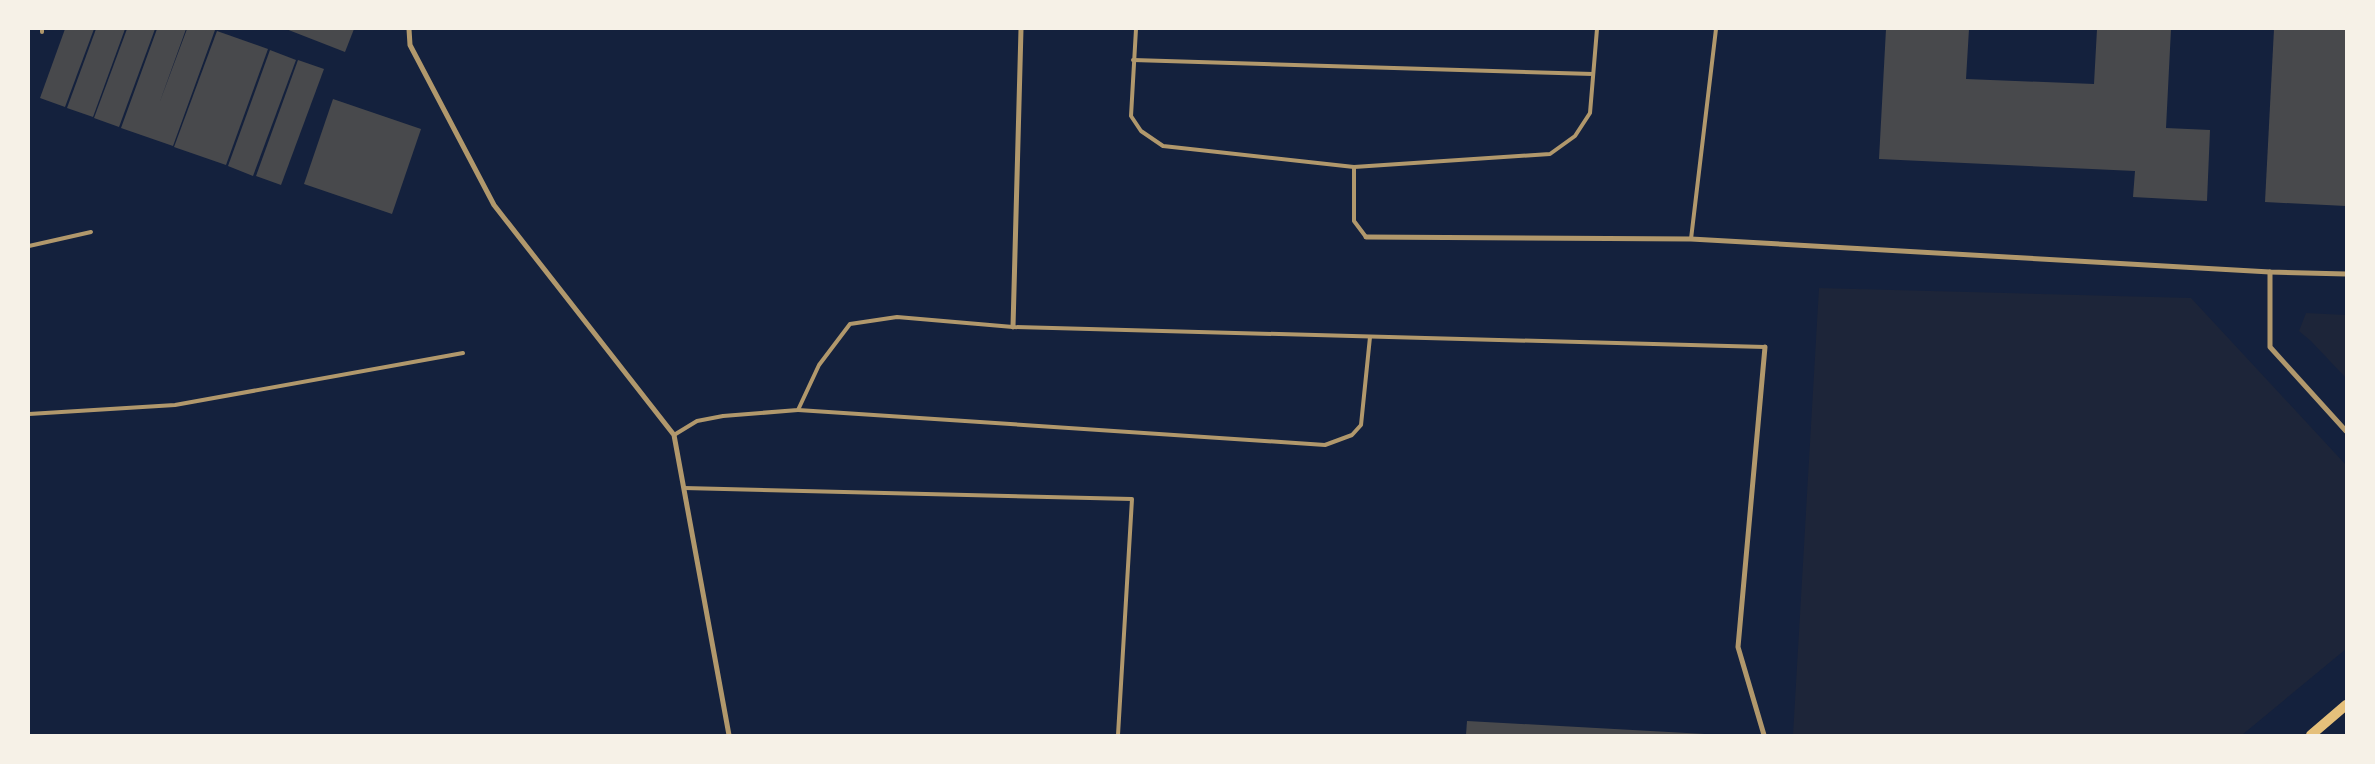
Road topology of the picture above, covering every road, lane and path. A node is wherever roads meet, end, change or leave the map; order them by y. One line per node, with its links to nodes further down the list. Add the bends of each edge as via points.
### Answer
1 (409, 29): 22 (street, via 410,45 494,205)
2 (1021, 29): 15 (street)
3 (1136, 29): 6 (lane)
4 (1597, 29): 7 (lane)
5 (1716, 29): 11 (lane)
6 (1133, 60): 7 (lane); 8 (lane, via 1131,116 1141,131 1163,146)
7 (1593, 74): 8 (lane, via 1590,113 1575,136 1550,154)
8 (1354, 167): 10 (lane, via 1354,221)
9 (91, 232): 12 (lane)
10 (1366, 237): 11 (street)
11 (1691, 239): 13 (street)
12 (29, 246)
13 (2270, 272): 14 (street); 21 (street, via 2270,348)
14 (2346, 274)
15 (1013, 328): 16 (lane); 19 (lane, via 897,317 850,324 819,365)
16 (1370, 337): 17 (lane); 19 (lane, via 1361,425 1352,435 1325,445)
17 (1765, 347): 27 (street, via 1738,647)
18 (463, 354): 20 (lane, via 176,405)
19 (798, 410): 22 (lane, via 697,421)
20 (29, 414)
21 (2346, 431)
22 (674, 435): 23 (street)
23 (684, 488): 25 (street); 26 (lane, via 1132,500)
24 (2346, 706): 28 (main road)
25 (729, 735)
26 (1118, 735)
27 (1764, 735)
28 (2311, 735)

